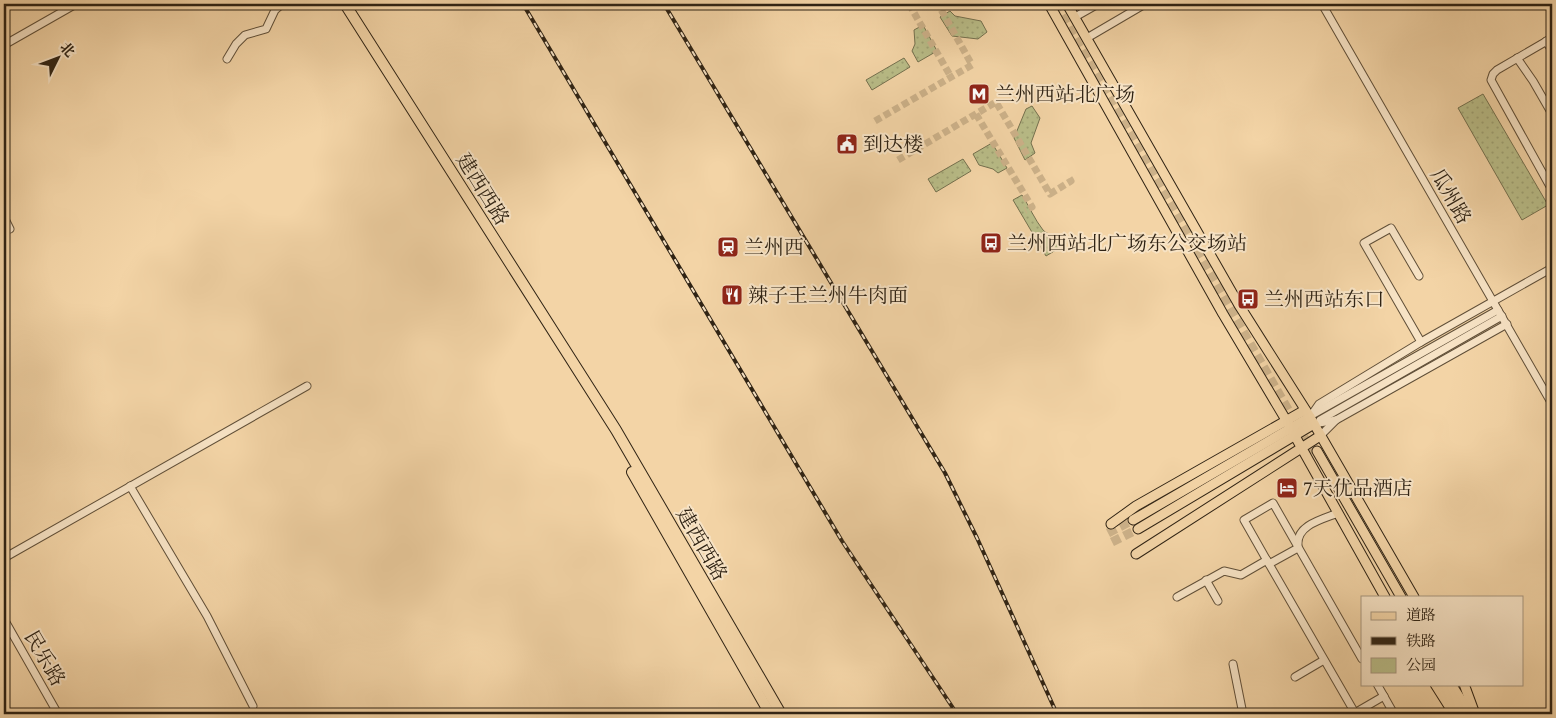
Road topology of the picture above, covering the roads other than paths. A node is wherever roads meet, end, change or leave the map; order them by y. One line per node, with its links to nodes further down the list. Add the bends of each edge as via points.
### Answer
1 (76, 4): 12 (street)
2 (282, 4): 15 (street, via 275,10 266,29 245,35)
3 (345, 4): 27 (highway, 建西西路)
4 (1049, 4): 31 (main road)
5 (1067, 4): 9 (main road)
6 (1098, 4): 9 (street)
7 (1144, 4): 10 (street)
8 (1322, 4): 22 (street, 瓜州路)
9 (1075, 17): 10 (main road)
10 (1087, 38): 29 (main road, via 1239,305)
11 (1549, 40): 13 (street); 14 (street)
12 (4, 45)
13 (1552, 51)
14 (1517, 58): 16 (street); 17 (street, via 1497,70 1491,80)
15 (227, 59)
16 (1552, 112)
17 (1552, 190)
18 (4, 218): 19 (street)
19 (10, 229)
20 (1552, 268): 22 (street)
21 (1419, 276): 25 (street, via 1391,228 1364,243)
22 (1493, 300): 23 (street, 瓜州路); 25 (street)
23 (1500, 313): 24 (street, 瓜州路); 29 (street)
24 (1506, 324): 28 (street, 瓜州路); 30 (street)
25 (1421, 342): 29 (street, via 1319,404)
26 (307, 386): 34 (street)
27 (592, 393): 63 (highway, 建西西路, via 611,434); 64 (highway, 建西西路)
28 (1552, 404)
29 (1309, 417): 30 (street); 31 (main road); 32 (main road)
30 (1336, 420): 32 (street)
31 (1290, 428): 33 (main road); 36 (main road); 37 (main road, via 1136,506); 38 (main road)
32 (1320, 436): 33 (main road); 47 (main road)
33 (1301, 447): 35 (main road); 40 (main road)
34 (130, 486): 41 (street); 61 (street, via 207,616)
35 (1338, 513): 39 (street, via 1303,529 1298,538); 44 (main road)
36 (1133, 520)
37 (1111, 524)
38 (1138, 529)
39 (1298, 548): 42 (street); 42 (street, via 1273,503 1244,520); 51 (street)
40 (1136, 554)
41 (4, 558)
42 (1268, 562): 43 (street, via 1241,575 1224,571); 52 (street)
43 (1206, 580): 48 (street); 49 (street)
44 (1385, 596)
45 (1394, 596): 46 (main road, via 1315,452)
46 (1400, 596)
47 (1413, 596)
48 (1177, 597)
49 (1218, 601)
50 (4, 619): 62 (street, 民乐路)
51 (1361, 657)
52 (1324, 660): 54 (street); 66 (street)
53 (1233, 664): 65 (street)
54 (1295, 677)
55 (1378, 686): 60 (street)
56 (1436, 686): 68 (main road)
57 (1445, 686): 69 (main road)
58 (1452, 686): 70 (main road)
59 (1465, 686): 71 (main road)
60 (1384, 696): 66 (street); 67 (street)
61 (253, 706)
62 (58, 714)
63 (770, 714)
64 (781, 714)
65 (1243, 714)
66 (1354, 714)
67 (1394, 714)
68 (1454, 714)
69 (1461, 714)
70 (1470, 714)
71 (1475, 714)

